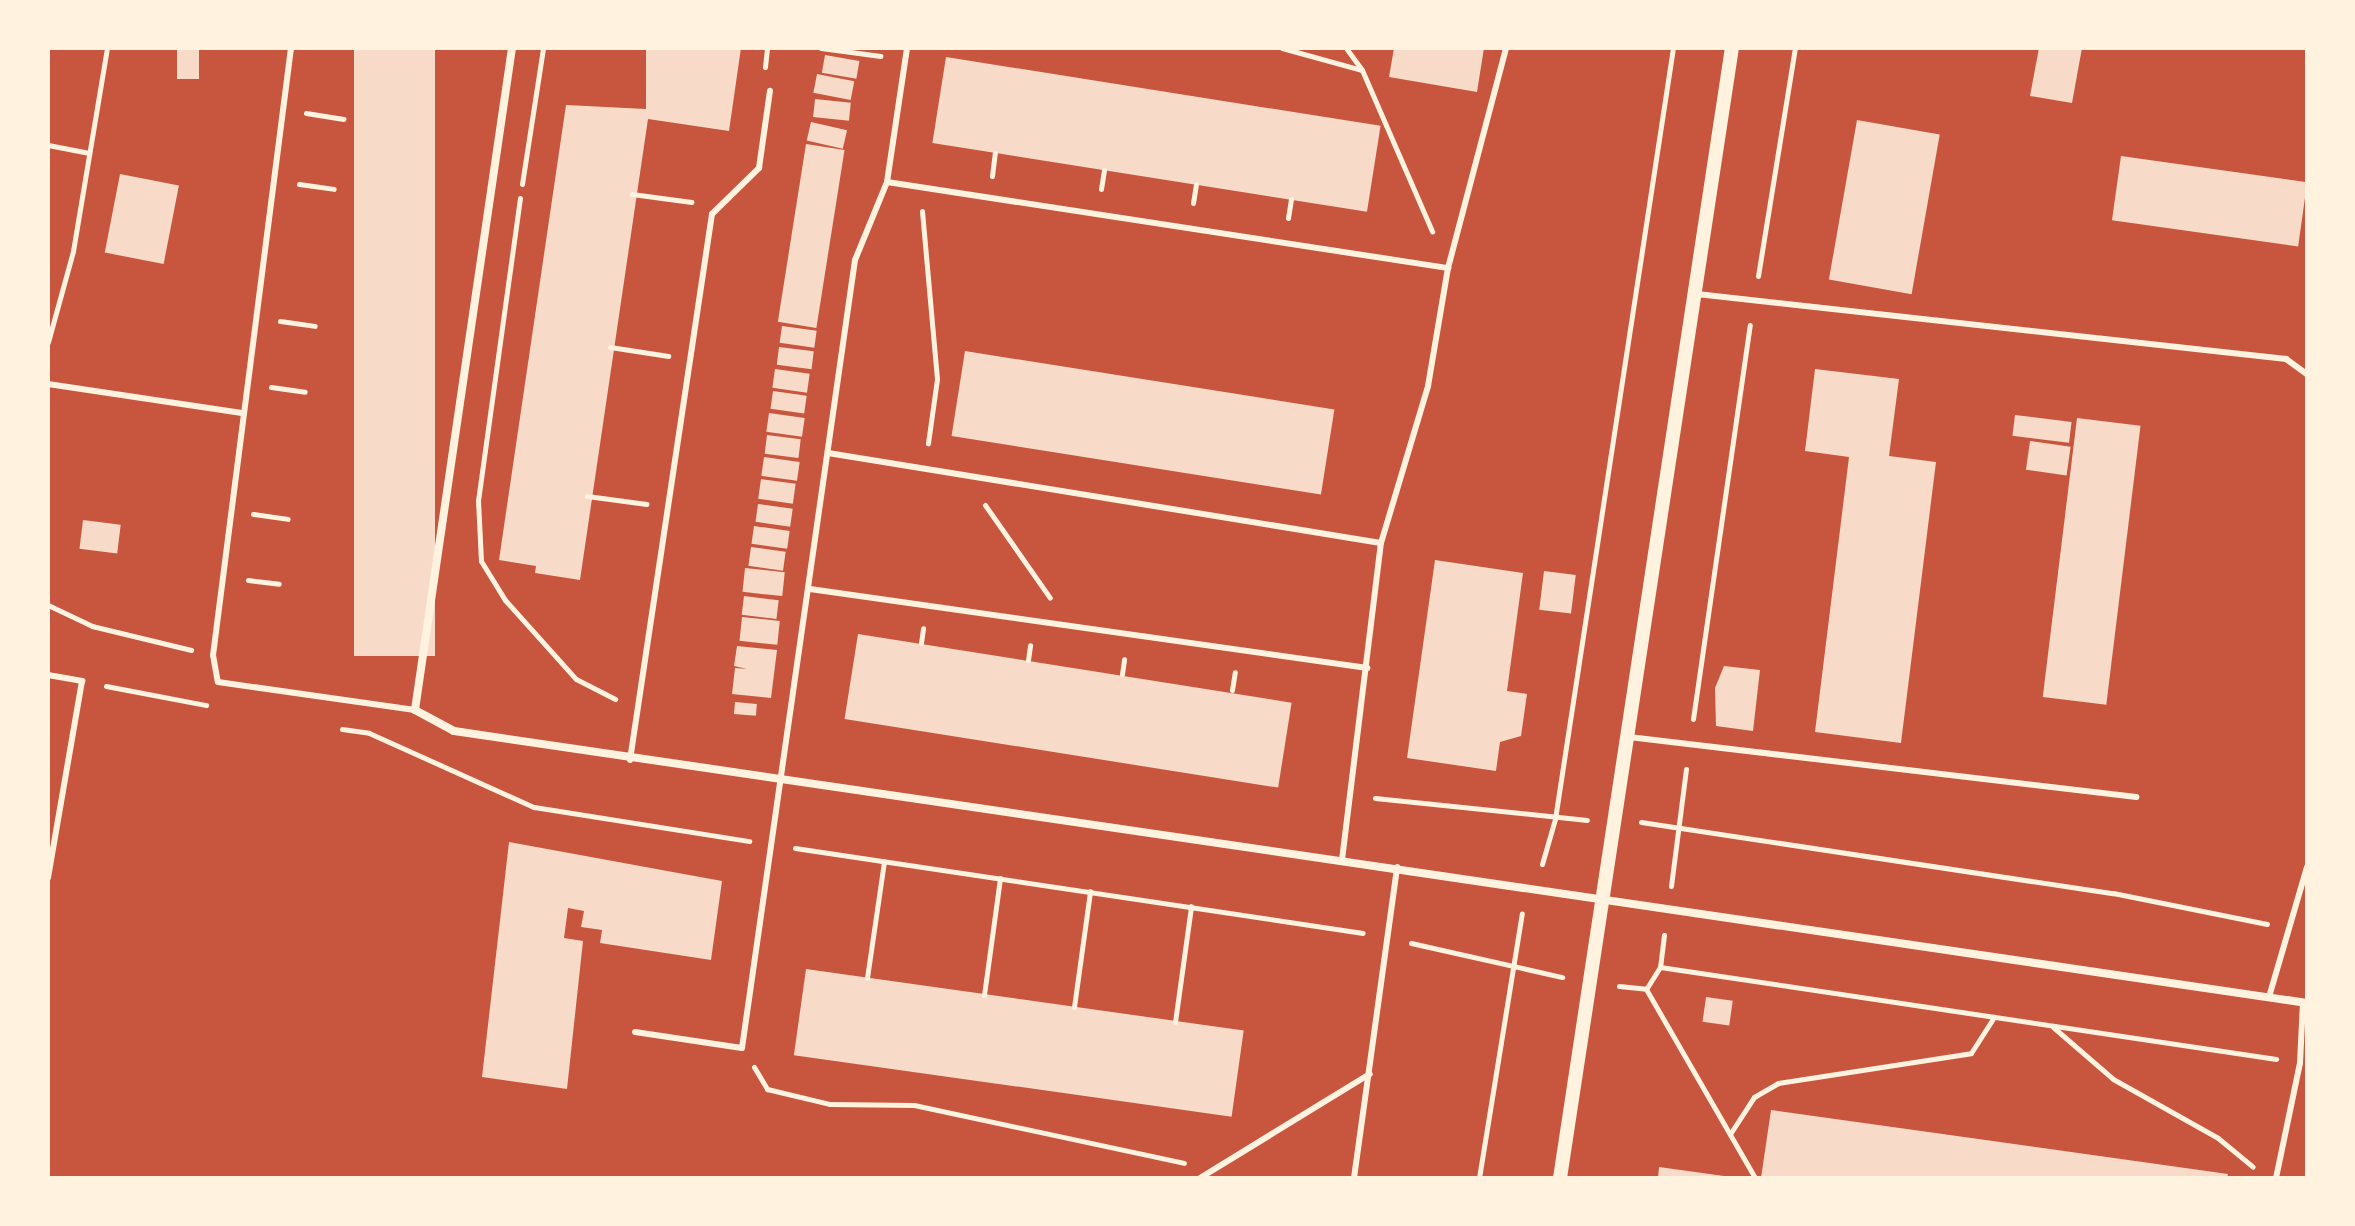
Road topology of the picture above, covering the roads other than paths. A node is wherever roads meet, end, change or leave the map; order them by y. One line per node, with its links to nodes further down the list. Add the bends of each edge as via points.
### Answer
1 (291, 48): 12 (lane)
2 (512, 48): 18 (street)
3 (907, 48): 7 (lane)
4 (1506, 48): 8 (lane)
5 (1732, 48): 9 (street)
6 (770, 91): 20 (lane, via 759,168 712,214)
7 (887, 182): 8 (lane); 13 (lane, via 855,260)
8 (1448, 268): 14 (lane, via 1428,386)
9 (1693, 293): 10 (lane, via 2286,359); 19 (street)
10 (2307, 374)
11 (48, 384): 12 (lane)
12 (242, 413): 18 (lane, via 213,655 218,682)
13 (828, 453): 14 (lane); 15 (lane)
14 (1381, 543): 16 (lane)
15 (810, 589): 16 (lane); 21 (lane)
16 (1367, 668): 23 (lane)
17 (48, 675): 26 (lane, via 82,681)
18 (415, 710): 20 (street, via 454,731)
19 (1629, 737): 22 (lane); 27 (street)
20 (630, 760): 21 (street)
21 (784, 780): 23 (street); 30 (lane, via 742,1048)
22 (2136, 797)
23 (1342, 860): 24 (street)
24 (1397, 867): 27 (street); 31 (lane)
25 (2307, 867): 28 (lane, via 2284,927)
26 (48, 878)
27 (1606, 899): 28 (street); 34 (street)
28 (2269, 997): 29 (street)
29 (2305, 1003): 35 (lane, via 2300,1063)
30 (635, 1032)
31 (1370, 1074): 32 (lane); 33 (lane)
32 (1200, 1178)
33 (1354, 1178)
34 (1560, 1178)
35 (2276, 1178)

